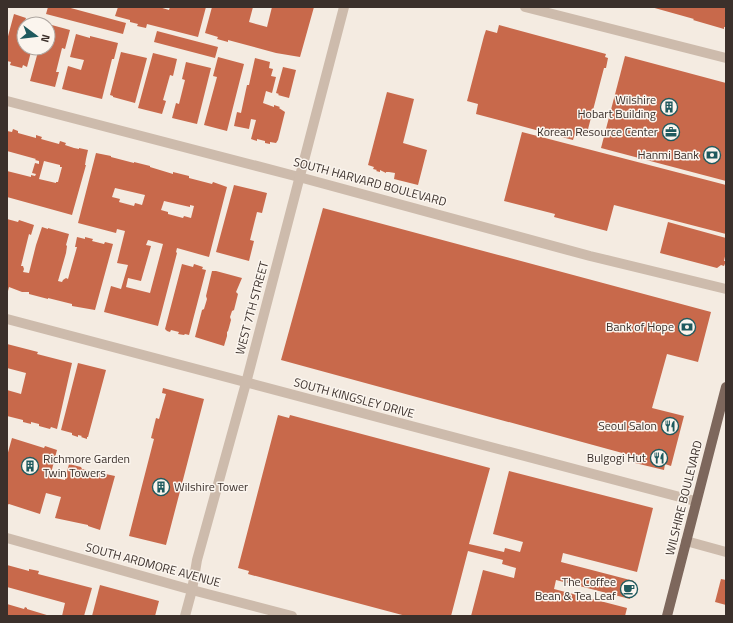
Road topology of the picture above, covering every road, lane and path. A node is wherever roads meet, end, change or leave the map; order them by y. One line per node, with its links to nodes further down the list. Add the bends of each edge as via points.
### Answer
1 (344, 7): 5 (street, WEST 7TH STREET)
2 (525, 7): 3 (street)
3 (726, 58)
4 (7, 101): 5 (street, SOUTH HARVARD BOULEVARD)
5 (299, 177): 6 (street, SOUTH HARVARD BOULEVARD, via 590,256); 8 (street, WEST 7TH STREET)
6 (726, 289)
7 (7, 319): 8 (street, SOUTH KINGSLEY DRIVE)
8 (246, 383): 10 (street, SOUTH KINGSLEY DRIVE); 14 (street, WEST 7TH STREET, via 197,560)
9 (726, 387): 10 (main road, WILSHIRE BOULEVARD)
10 (695, 501): 12 (main road, WILSHIRE BOULEVARD)
11 (7, 538): 14 (street, SOUTH ARDMORE AVENUE)
12 (686, 541): 13 (street); 17 (main road, WILSHIRE BOULEVARD)
13 (726, 552)
14 (192, 590): 15 (street, WEST 7TH STREET); 16 (street, SOUTH ARDMORE AVENUE)
15 (185, 616)
16 (292, 616)
17 (666, 616)

